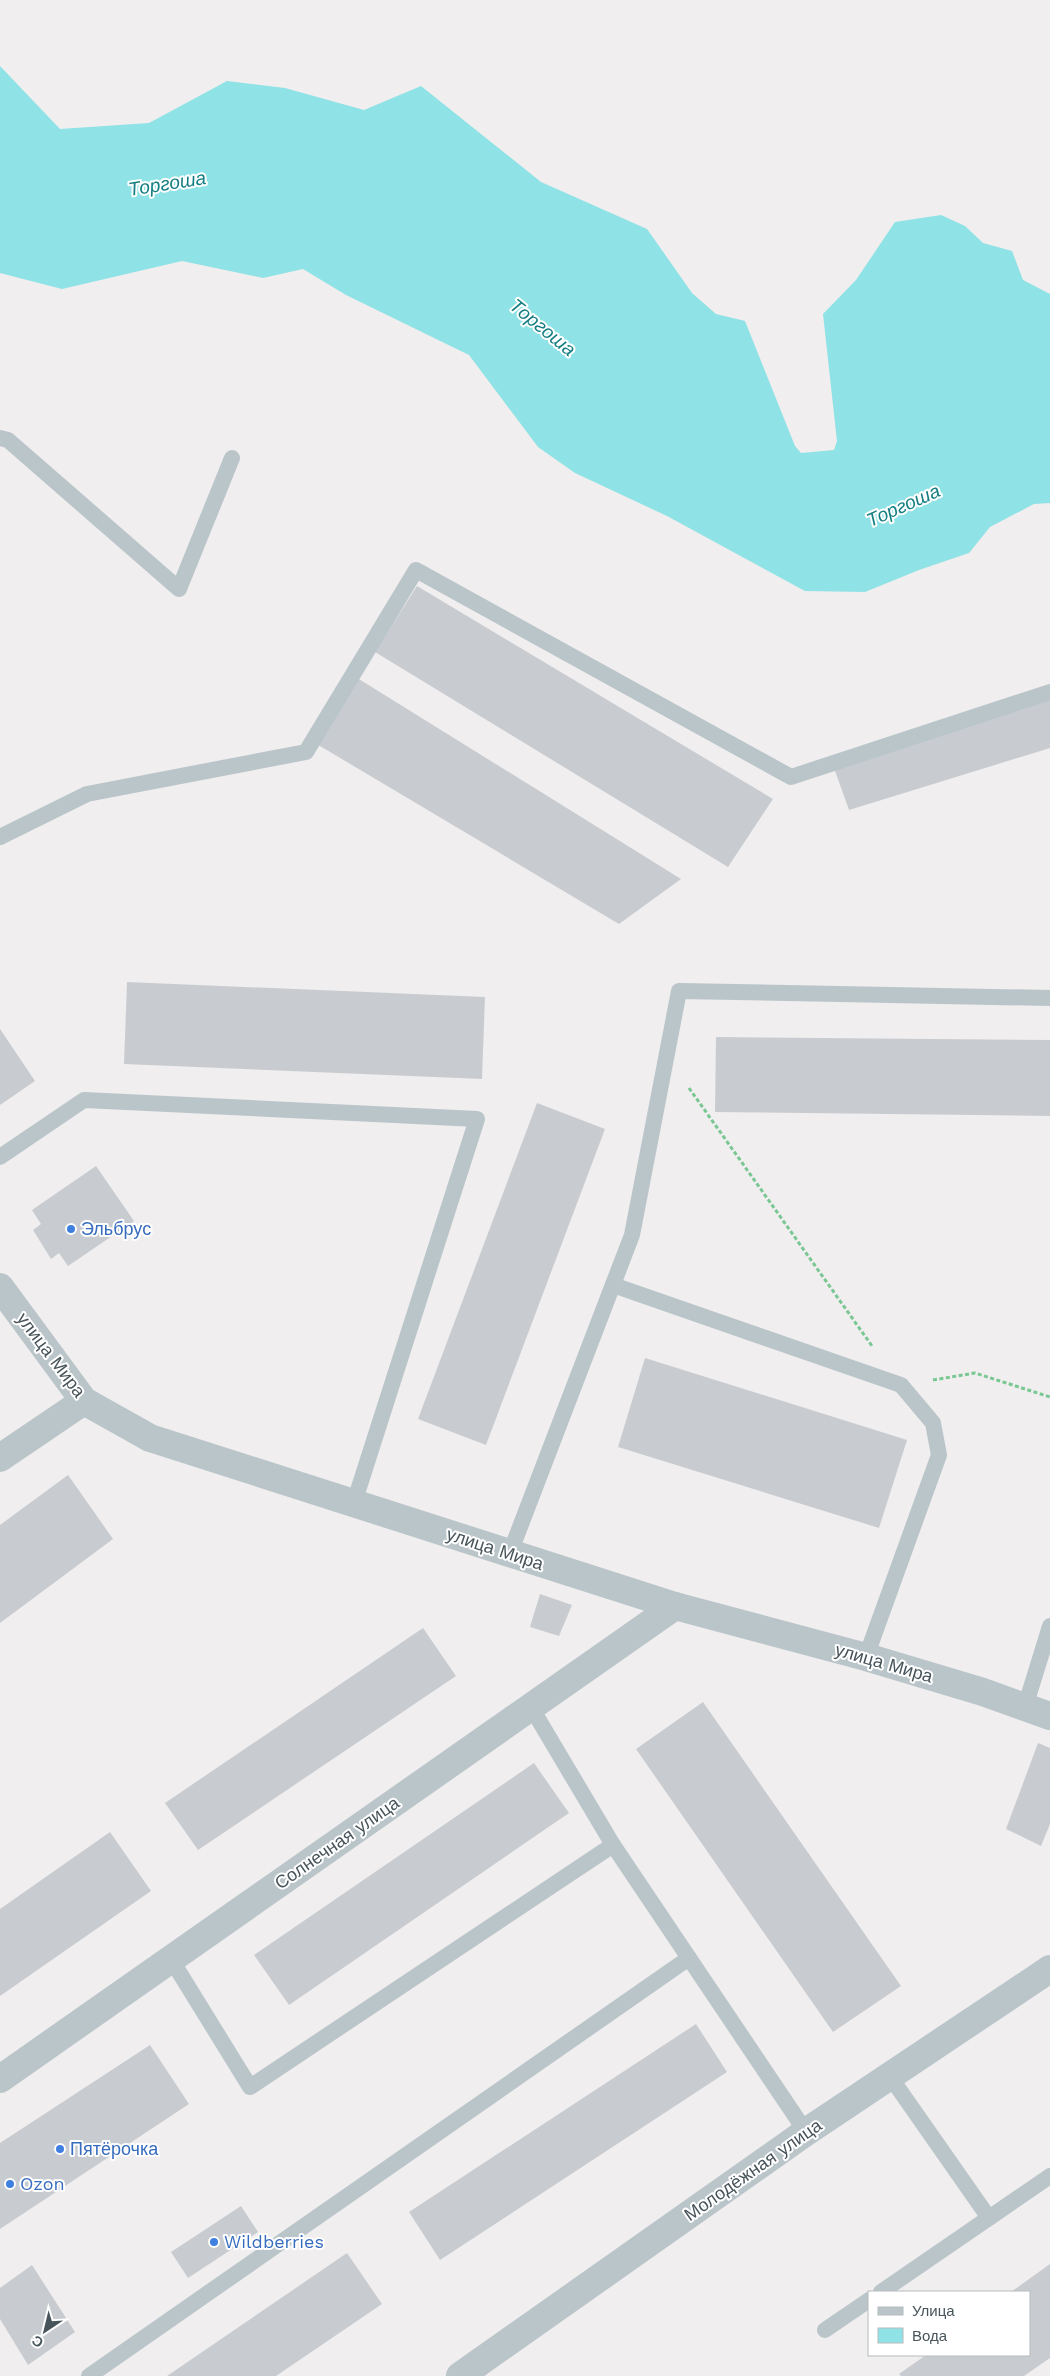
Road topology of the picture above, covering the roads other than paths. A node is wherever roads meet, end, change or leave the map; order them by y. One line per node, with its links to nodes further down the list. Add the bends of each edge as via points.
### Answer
1 (0, 438): 2 (lane, via 8,440 179,588)
2 (232, 458)
3 (1050, 692): 4 (lane, via 791,777 416,570 306,752 87,794)
4 (0, 838)
5 (1050, 998): 7 (lane, via 680,991 632,1235)
6 (0, 1157): 11 (lane, via 84,1100 477,1118)
7 (613, 1285): 12 (lane); 15 (lane, via 901,1385 933,1423 939,1455)
8 (0, 1287): 9 (street, улица Мира)
9 (84, 1401): 10 (street); 11 (street, улица Мира, via 150,1438)
10 (0, 1458)
11 (354, 1504): 12 (street, улица Мира)
12 (510, 1553): 13 (street, улица Мира)
13 (675, 1606): 15 (street, улица Мира); 16 (street, Солнечная улица)
14 (1050, 1626): 17 (lane)
15 (866, 1657): 17 (street, улица Мира)
16 (531, 1707): 19 (lane); 21 (street, Солнечная улица)
17 (1024, 1707): 18 (street, улица Мира)
18 (1050, 1716)
19 (613, 1845): 20 (lane); 21 (lane, via 250,2087)
20 (689, 1958): 25 (lane); 31 (lane)
21 (171, 1960): 24 (street, Солнечная улица)
22 (1050, 1968): 23 (street, Молодёжная улица)
23 (889, 2075): 25 (street, Молодёжная улица); 27 (lane)
24 (0, 2079)
25 (806, 2132): 32 (street, Молодёжная улица)
26 (1050, 2176): 27 (lane)
27 (989, 2218): 28 (lane)
28 (881, 2291)
29 (868, 2301): 30 (lane)
30 (826, 2330)
31 (89, 2376)
32 (460, 2376)

